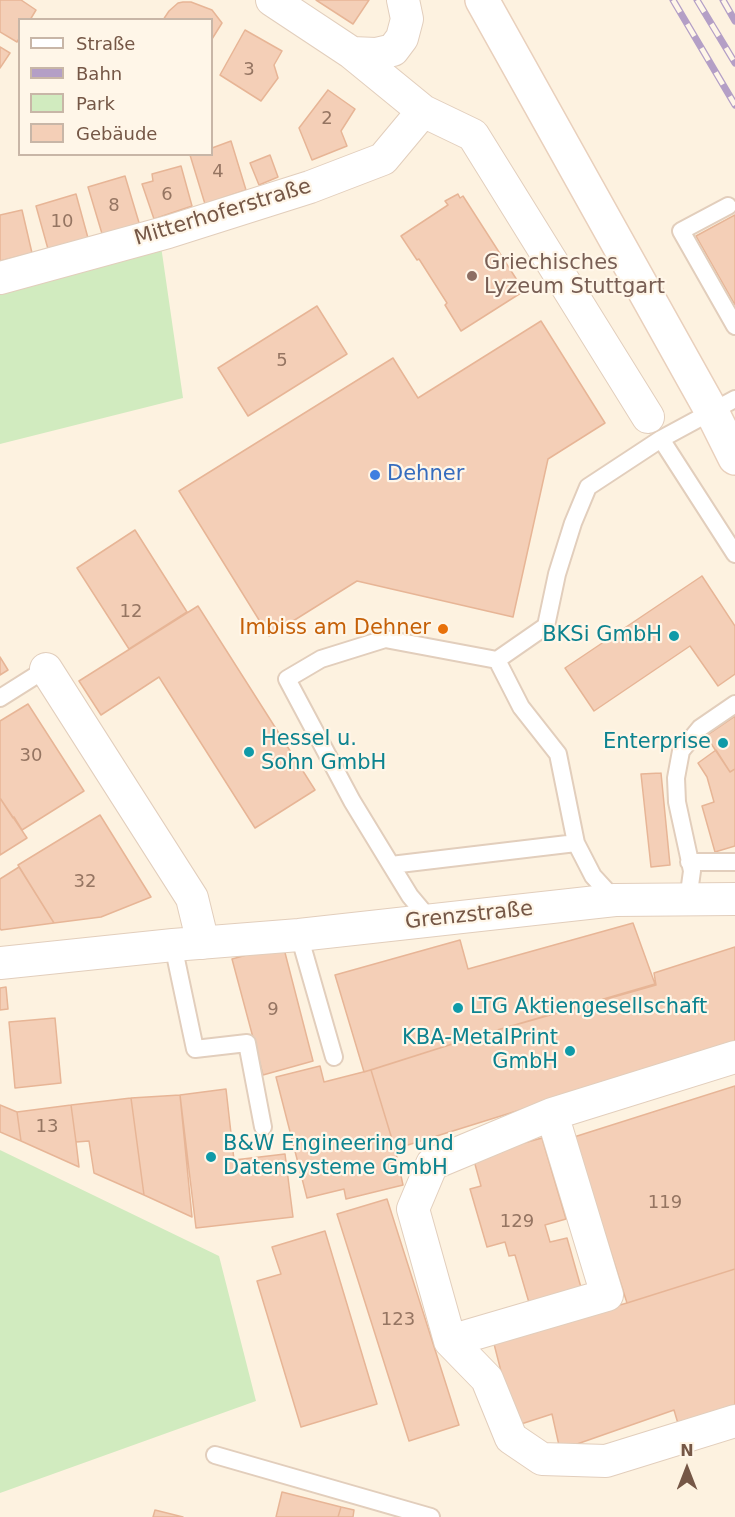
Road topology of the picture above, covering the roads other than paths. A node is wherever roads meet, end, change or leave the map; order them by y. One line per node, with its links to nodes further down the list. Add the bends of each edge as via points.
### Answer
1 (272, 0): 4 (street)
2 (403, 0): 4 (street, via 407,20 402,38 393,50)
3 (483, 0): 9 (main road)
4 (352, 53): 5 (street)
5 (423, 111): 7 (street, Mitterhoferstraße, via 383,159 310,187 168,232); 10 (street, via 473,135)
6 (729, 206): 8 (lane, via 681,231)
7 (0, 278)
8 (735, 326)
9 (723, 406): 10 (lane, via 691,422); 11 (main road)
10 (655, 428): 12 (lane); 13 (lane, via 588,487 557,574 546,626)
11 (735, 458)
12 (735, 554)
13 (497, 660): 17 (lane, via 520,707 558,754); 20 (lane, via 385,639 321,658 287,679)
14 (46, 669): 15 (lane); 26 (street, via 192,898)
15 (0, 698)
16 (735, 704): 18 (lane, via 700,728 681,751 677,802)
17 (576, 843): 20 (lane); 22 (lane, via 593,876)
18 (690, 862): 19 (lane); 23 (lane)
19 (735, 862)
20 (391, 866): 24 (lane)
21 (735, 899): 23 (street, Grenzstraße)
22 (615, 900): 23 (street, Grenzstraße); 24 (street, Grenzstraße)
23 (688, 900)
24 (431, 921): 25 (street, Grenzstraße)
25 (299, 935): 26 (street, Grenzstraße); 28 (lane)
26 (188, 944): 27 (street, Grenzstraße); 31 (lane, via 195,1049 247,1043)
27 (0, 963)
28 (334, 1057)
29 (735, 1057): 30 (street)
30 (552, 1114): 32 (street, via 432,1164 413,1209); 32 (street, via 607,1295)
31 (263, 1127)
32 (450, 1341): 33 (street, via 487,1379 511,1438 543,1459 606,1461)
33 (735, 1421)
34 (215, 1455): 35 (lane)
35 (431, 1517)

